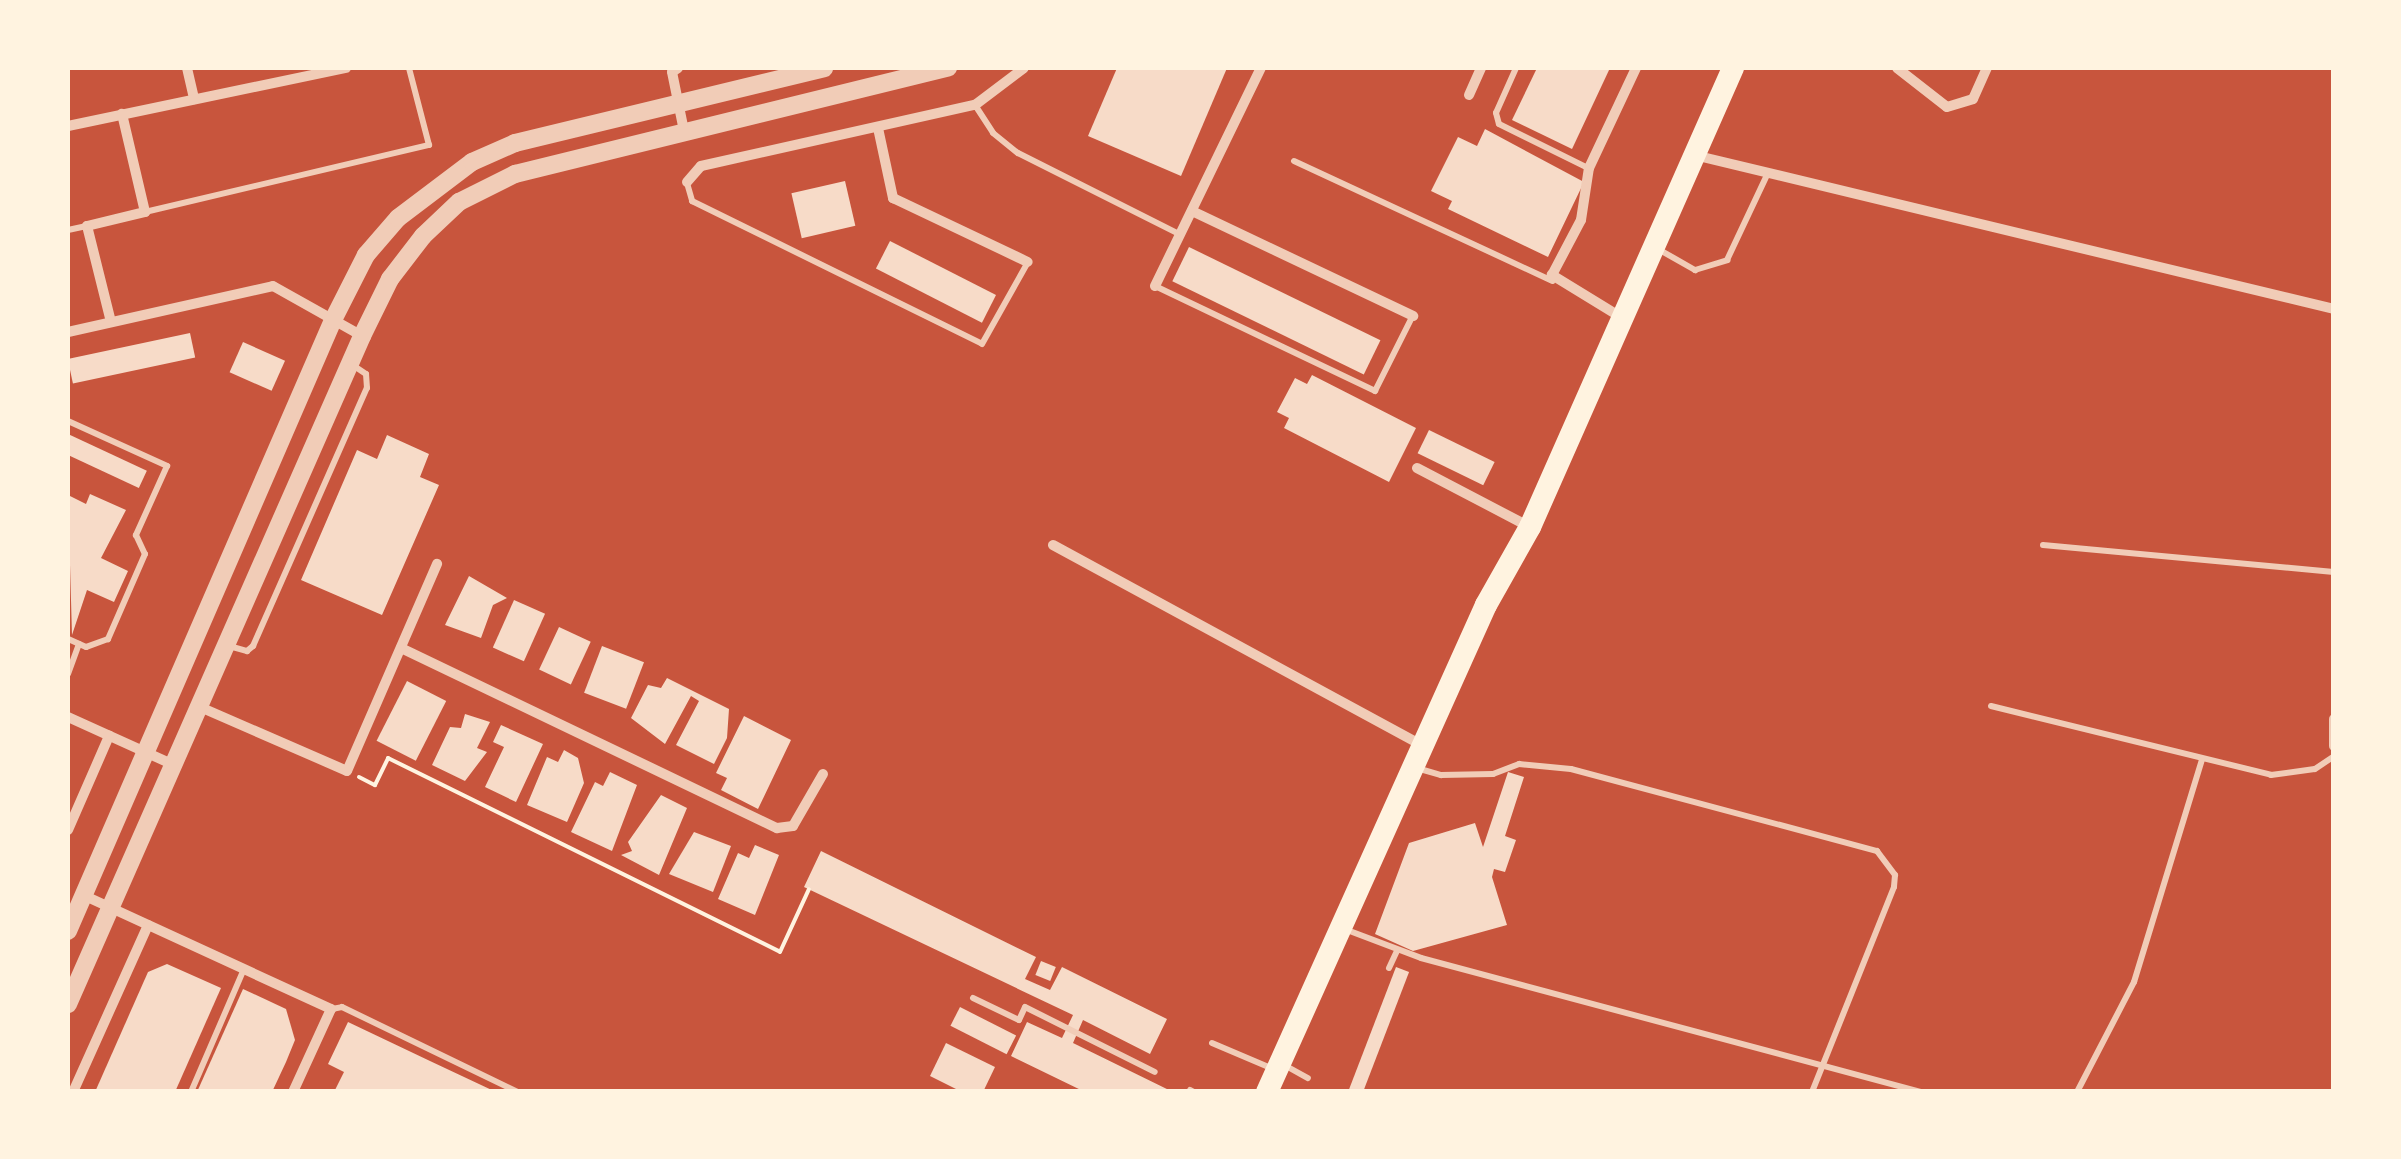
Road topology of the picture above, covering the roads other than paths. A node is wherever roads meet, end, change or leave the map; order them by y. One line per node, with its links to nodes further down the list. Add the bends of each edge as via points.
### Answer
1 (187, 68): 16 (street)
2 (346, 68): 16 (street)
3 (409, 68): 29 (lane, via 429,146)
4 (678, 68): 17 (street, via 672,72)
5 (824, 68): 17 (street)
6 (948, 68): 22 (street)
7 (1024, 68): 18 (street)
8 (1262, 68): 28 (street)
9 (1481, 68): 15 (street)
10 (1516, 68): 25 (lane, via 1496,113 1499,124)
11 (1636, 68): 25 (street)
12 (1733, 68): 23 (highway)
13 (1898, 68): 14 (street, via 1947,106 1973,99)
14 (1987, 68)
15 (1469, 95)
16 (194, 99): 19 (street)
17 (678, 103): 22 (street); 40 (street, via 515,143 472,162 398,218 366,255)
18 (974, 105): 21 (street); 32 (lane, via 1018,153)
19 (122, 114): 20 (street); 29 (street)
20 (68, 126)
21 (878, 128): 27 (street, via 701,166); 34 (street, via 892,198)
22 (684, 131): 43 (street, via 515,174 458,202 390,279)
23 (1693, 155): 26 (street); 33 (highway)
24 (1294, 160): 35 (lane)
25 (1589, 168): 35 (street, via 1581,220)
26 (1768, 173): 33 (lane, via 1727,260 1695,270); 37 (street)
27 (687, 182): 34 (lane, via 692,200 982,344)
28 (1192, 210): 32 (street); 38 (street)
29 (146, 212): 30 (street)
30 (87, 226): 31 (lane); 41 (street)
31 (68, 230)
32 (1180, 234): 36 (street)
33 (1652, 246): 39 (highway)
34 (1028, 262)
35 (1553, 281): 39 (street)
36 (1155, 286): 38 (lane, via 1374,391)
37 (2334, 309)
38 (1413, 316)
39 (1619, 316): 46 (highway)
40 (332, 320): 41 (street, via 273,286); 43 (street); 61 (street)
41 (111, 322): 42 (street)
42 (68, 332)
43 (362, 336): 56 (street)
44 (68, 421): 52 (lane, via 167,466 136,536 145,554 108,639 94,647)
45 (1417, 468): 46 (street)
46 (1530, 527): 62 (highway)
47 (1053, 545): 62 (street)
48 (2043, 545): 50 (lane)
49 (437, 564): 53 (street)
50 (2334, 572)
51 (68, 639): 52 (lane)
52 (79, 644): 54 (lane)
53 (401, 648): 56 (street, via 347,771); 66 (street, via 776,828 793,826)
54 (68, 674)
55 (1991, 706): 64 (lane)
56 (200, 707): 65 (street)
57 (68, 716): 59 (street)
58 (2334, 719): 60 (street)
59 (109, 736): 61 (street); 67 (street)
60 (2334, 746)
61 (145, 752): 65 (street); 68 (street)
62 (1417, 756): 71 (highway); 80 (lane, via 1441,775 1492,774 1519,764 1571,770 1877,851 1896,874 1894,887)
63 (2334, 756): 64 (lane, via 2294,775)
64 (2202, 760): 90 (lane, via 2134,982)
65 (176, 766): 69 (street)
66 (823, 774)
67 (68, 830)
68 (83, 895): 69 (street); 72 (street)
69 (108, 907): 70 (street); 77 (street)
70 (148, 925): 75 (street); 86 (street)
71 (1341, 928): 73 (lane); 82 (highway)
72 (68, 930)
73 (1397, 951): 74 (lane); 80 (lane)
74 (1389, 968)
75 (244, 969): 78 (street); 87 (lane)
76 (974, 998): 81 (lane, via 1019,1020 1025,1007)
77 (68, 1004)
78 (330, 1009): 84 (street); 88 (lane, via 342,1007)
79 (1212, 1043): 82 (lane)
80 (1823, 1063): 85 (lane); 89 (lane)
81 (1155, 1072)
82 (1275, 1075): 83 (lane)
83 (1308, 1078)
84 (297, 1090)
85 (1918, 1091)
86 (73, 1092)
87 (191, 1092)
88 (518, 1092)
89 (1812, 1092)
90 (2077, 1092)

